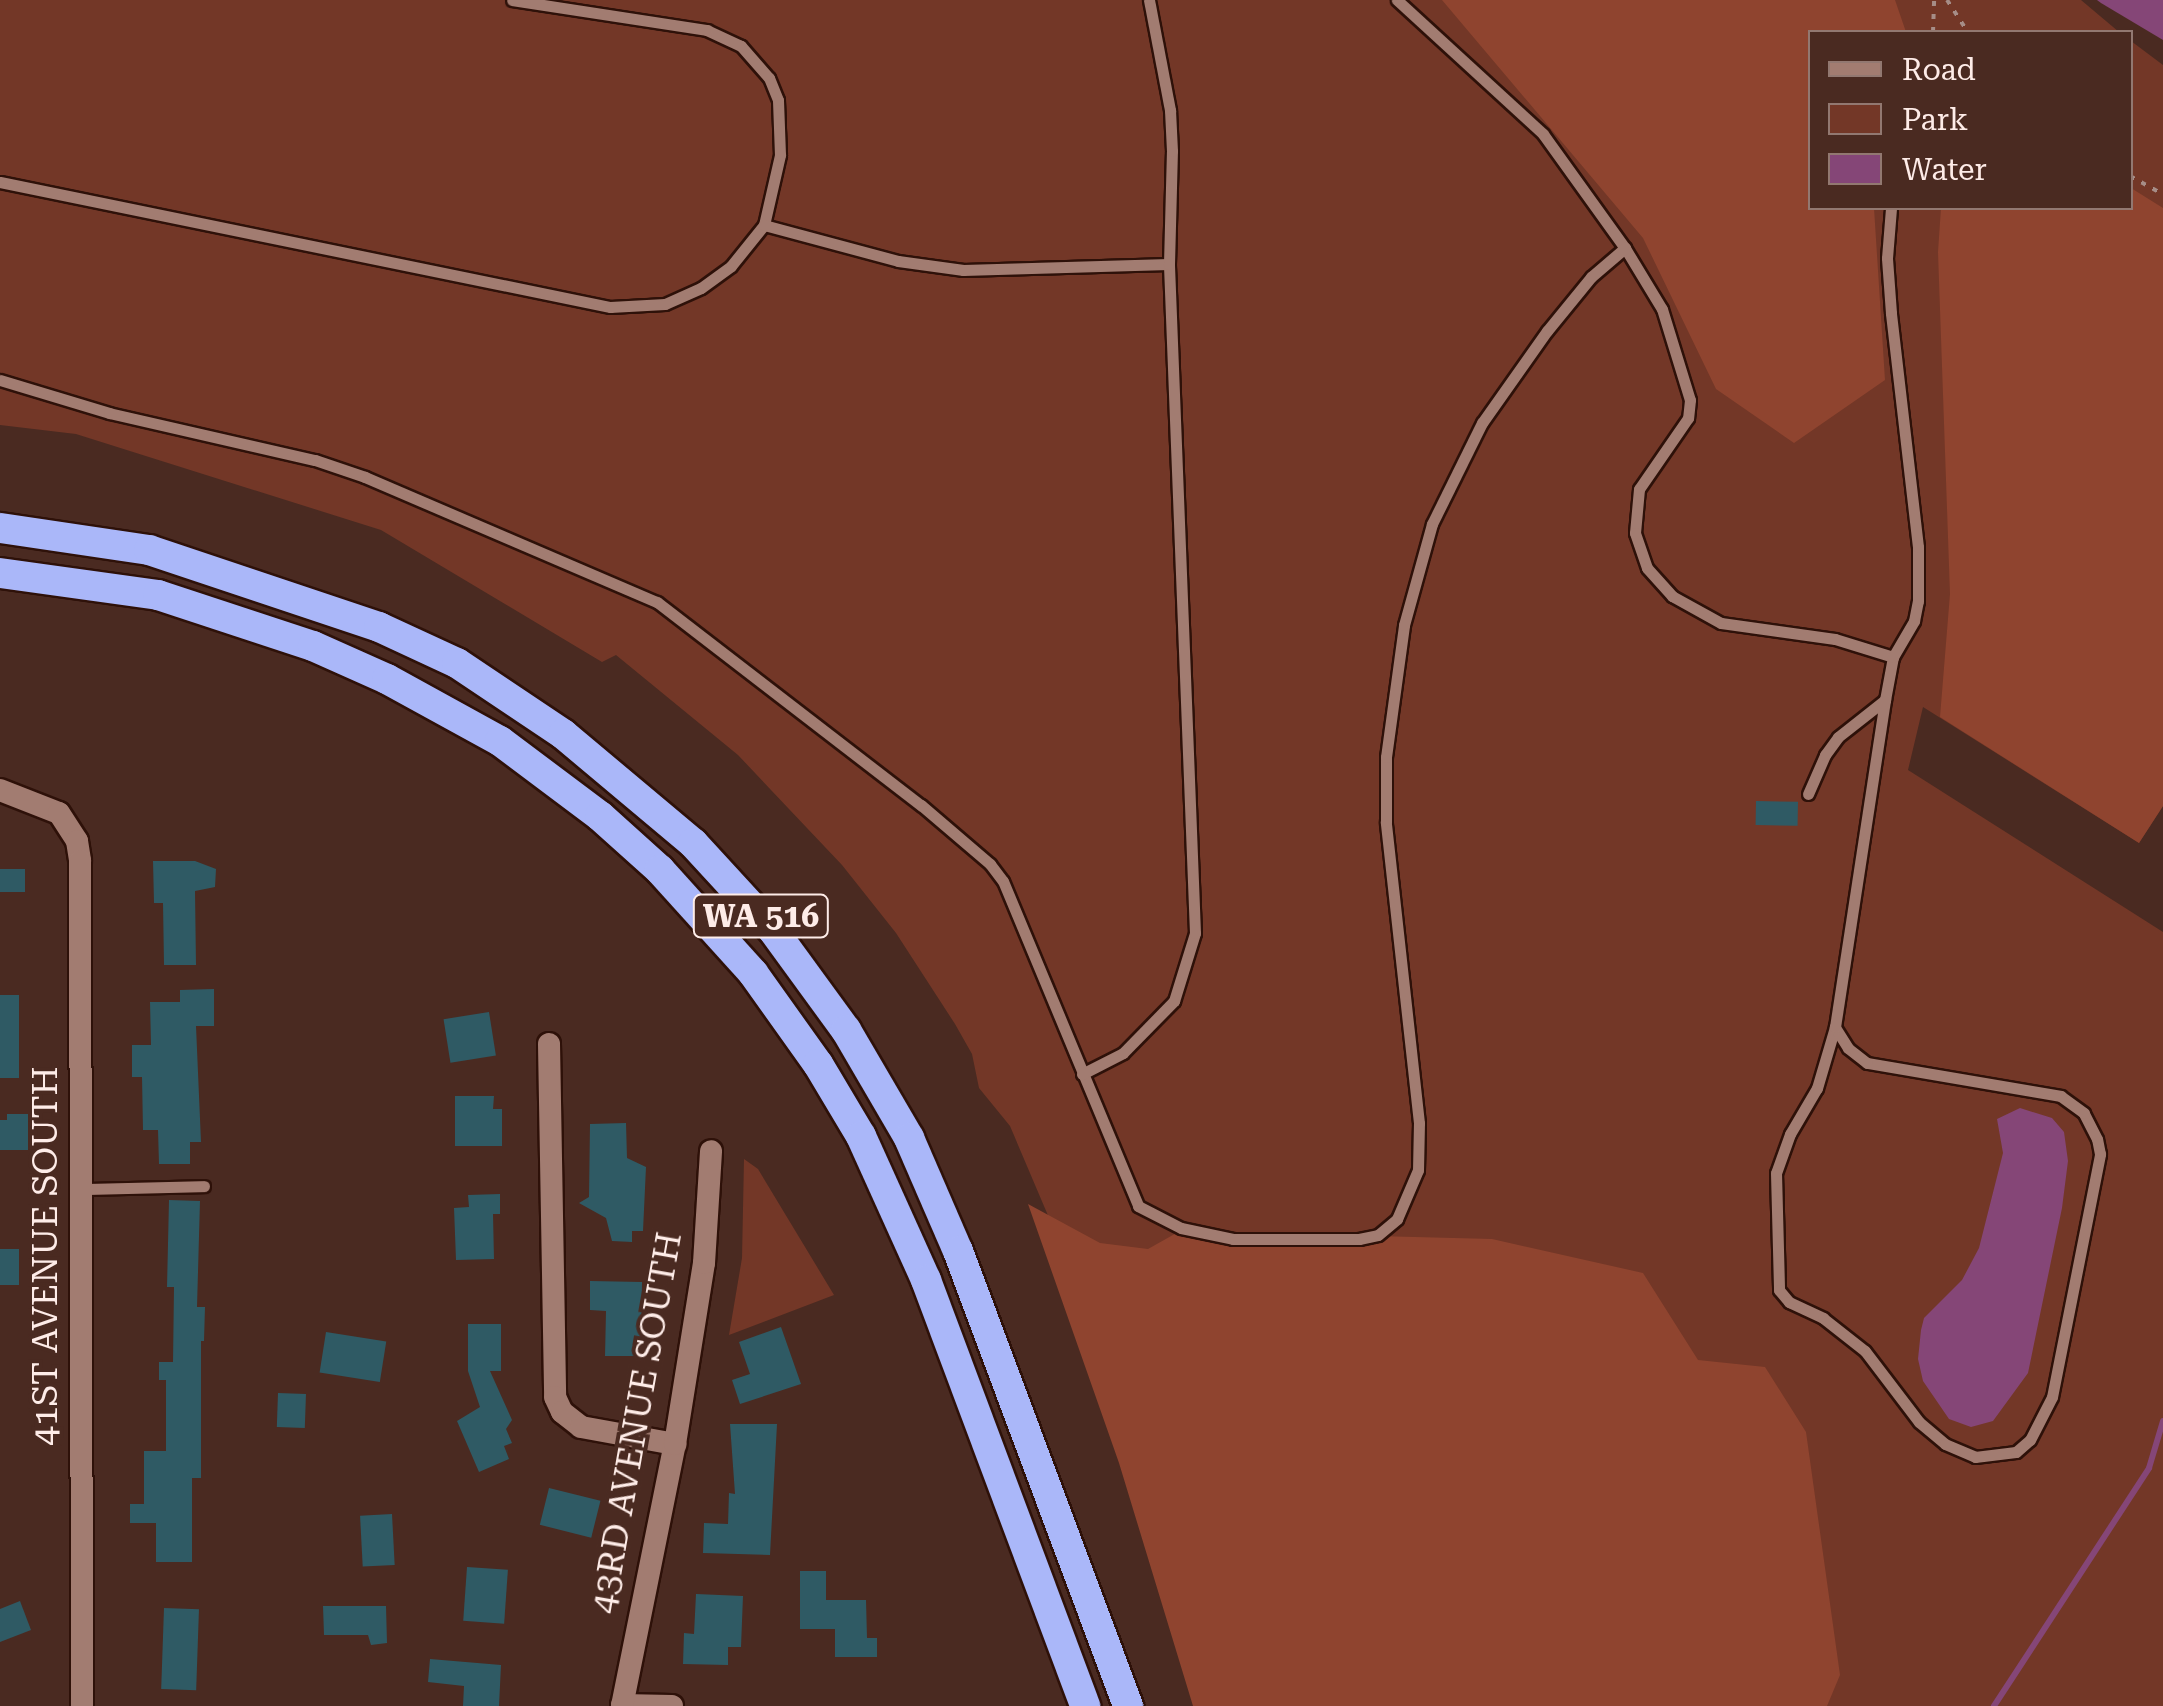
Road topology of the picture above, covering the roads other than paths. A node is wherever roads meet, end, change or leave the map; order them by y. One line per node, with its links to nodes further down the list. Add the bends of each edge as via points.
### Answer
1 (512, 0): 6 (lane, via 707,30 741,46 769,78 778,100 780,155)
2 (1148, 0): 8 (lane, via 1170,110)
3 (1397, 0): 7 (lane, via 1543,134)
4 (0, 182): 6 (lane, via 624,308 665,304 700,288 731,266)
5 (1891, 210): 12 (lane, via 1891,313 1919,572 1914,621)
6 (764, 225): 8 (lane, via 898,261 963,270)
7 (1625, 248): 12 (lane, via 1662,309 1690,400 1688,418 1640,488 1635,532 1647,568 1672,596 1721,622 1835,639); 18 (lane, via 1548,330 1482,423 1432,524 1404,625 1386,756 1386,822 1419,1122 1418,1170 1406,1206 1388,1228 1359,1239 1234,1239 1152,1217 1138,1206)
8 (1169, 264): 18 (lane, via 1195,934 1174,1001 1123,1053)
9 (0, 380): 18 (lane, via 109,414 348,472 657,602 990,864 1003,881)
10 (0, 528): 27 (highway, WA 516, via 149,550 379,627 457,663 562,734 693,843 773,930 870,1068 909,1138 958,1251)
11 (0, 573): 26 (highway, WA 516, via 158,595 313,646 387,679 500,742 600,816 674,884 787,1018 861,1136 926,1280)
12 (1893, 657): 13 (lane)
13 (1884, 700): 15 (lane, via 1838,737); 16 (lane)
14 (0, 790): 21 (street, 41ST AVENUE SOUTH, via 58,813 78,841)
15 (1808, 794)
16 (1834, 1027): 16 (lane, via 1867,1062 2062,1096 2093,1124 2100,1154 2052,1397 2030,1440 2016,1452 1975,1457 1945,1444 1856,1343 1779,1290 1776,1173 1822,1075)
17 (549, 1044): 22 (street, via 555,1397 582,1427)
18 (1082, 1074)
19 (710, 1151): 22 (street, 43RD AVENUE SOUTH, via 704,1262)
20 (204, 1186): 21 (lane)
21 (82, 1188): 23 (street, 41ST AVENUE SOUTH)
22 (675, 1444): 24 (street, 43RD AVENUE SOUTH)
23 (82, 1706)
24 (622, 1706): 25 (street)
25 (672, 1706)
26 (1085, 1706)
27 (1128, 1706)

